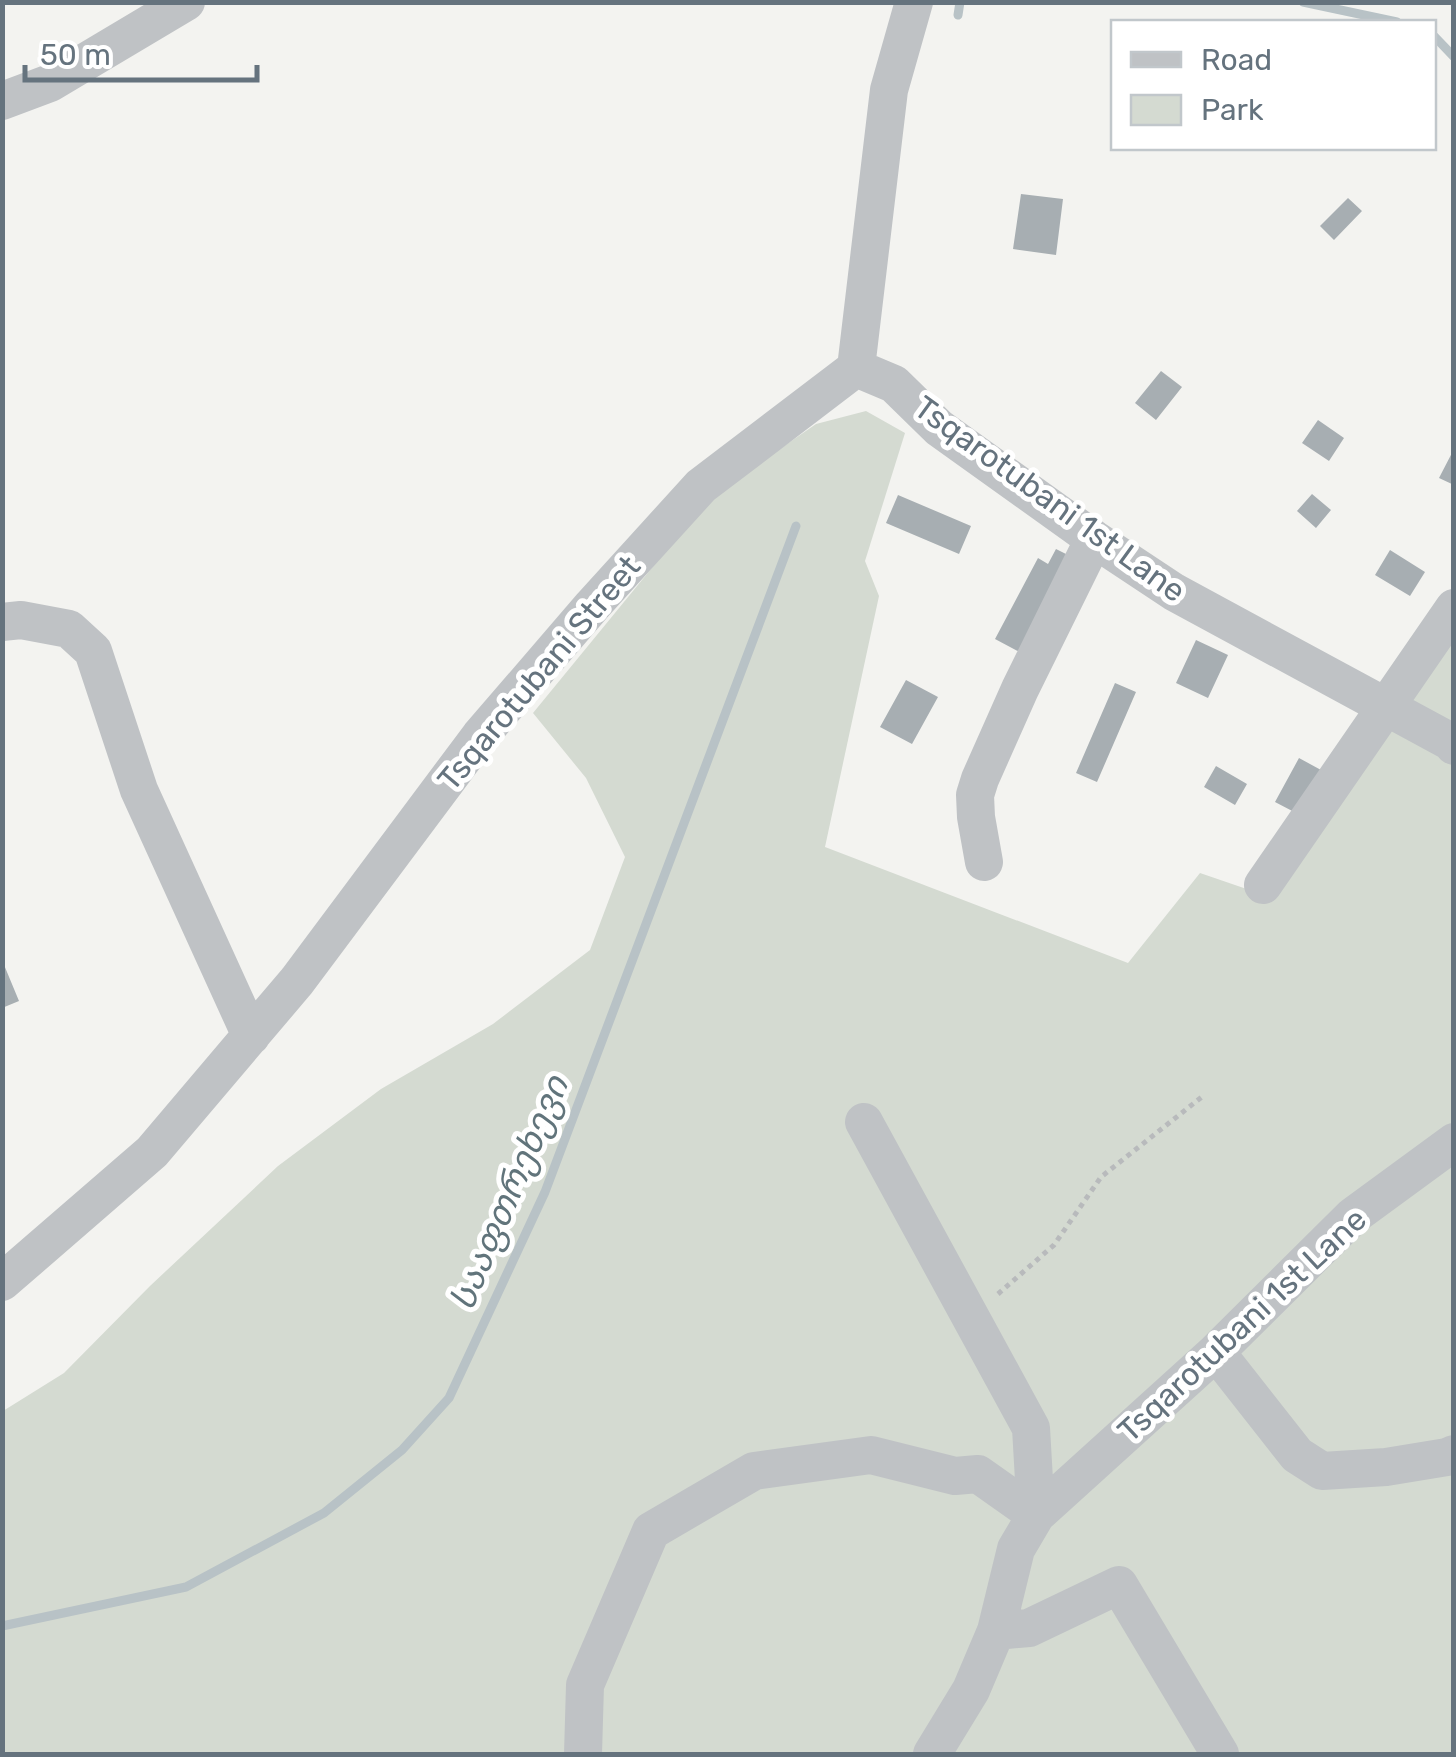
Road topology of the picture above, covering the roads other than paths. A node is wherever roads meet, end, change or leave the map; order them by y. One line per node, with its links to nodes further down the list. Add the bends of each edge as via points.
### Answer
1 (186, 2): 3 (street, via 50,83)
2 (914, 2): 4 (street, via 889,90)
3 (2, 101)
4 (856, 368): 5 (street, Tsqarotubani 1st Lane, via 894,384 939,428); 12 (street, Tsqarotubani Street, via 701,486 592,606 480,736)
5 (1094, 539): 8 (street, Tsqarotubani 1st Lane, via 1174,592); 10 (street, via 980,779 975,806)
6 (1454, 608): 8 (street)
7 (2, 622): 12 (street, via 69,629 93,652 139,790)
8 (1385, 706): 9 (street, Tsqarotubani 1st Lane); 11 (street)
9 (1454, 746)
10 (984, 862)
11 (1263, 885)
12 (250, 1036): 15 (street, Tsqarotubani Street, via 152,1152)
13 (864, 1122): 18 (street, via 1031,1428)
14 (1454, 1142): 16 (street, Tsqarotubani 1st Lane, via 1354,1216)
15 (2, 1282)
16 (1216, 1352): 17 (street, via 1297,1455 1322,1471); 18 (street, Tsqarotubani 1st Lane)
17 (1454, 1454)
18 (1036, 1515): 19 (street, via 1016,1549); 20 (street, via 978,1474 955,1476 871,1456 754,1471 651,1531 585,1685)
19 (996, 1631): 21 (street, via 971,1690); 22 (street, via 1029,1628 1119,1584)
20 (583, 1754)
21 (932, 1754)
22 (1220, 1754)

